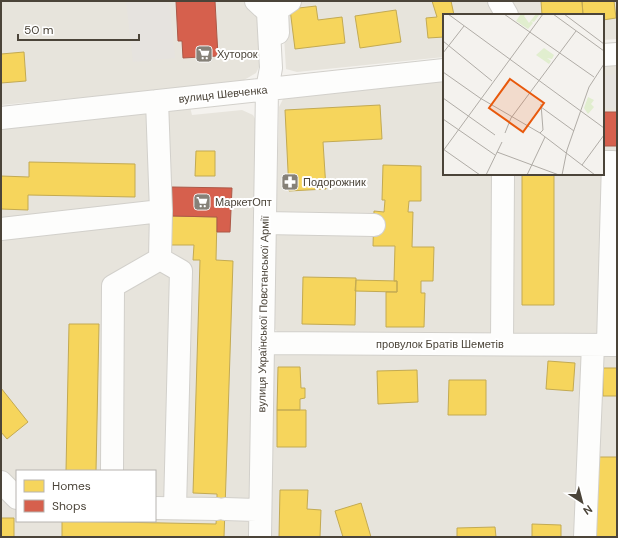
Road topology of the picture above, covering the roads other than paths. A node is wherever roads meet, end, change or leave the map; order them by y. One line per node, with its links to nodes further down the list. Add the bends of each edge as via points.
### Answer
1 (256, 1): 8 (street, вулиця Української Повстанської Армії, via 268,12 271,68)
2 (290, 1): 8 (street, via 277,10 281,73)
3 (499, 1): 4 (street)
4 (506, 14)
5 (617, 54): 6 (street)
6 (604, 55)
7 (443, 70): 8 (street, вулиця Шевченка)
8 (267, 90): 9 (street, вулиця Шевченка); 14 (street, вулиця Української Повстанської Армії)
9 (157, 101): 10 (street, вулиця Шевченка); 13 (street)
10 (1, 118)
11 (604, 162): 20 (street, via 613,162)
12 (503, 175): 19 (street)
13 (161, 211): 16 (street); 17 (street)
14 (265, 223): 15 (street); 18 (street, вулиця Української Повстанської Армії)
15 (374, 225)
16 (1, 229)
17 (160, 258): 21 (street, via 113,286); 24 (street, via 181,271)
18 (263, 343): 19 (street, провулок Братів Шеметів); 25 (street, вулиця Української Повстанської Армії)
19 (502, 344): 20 (street, провулок Братів Шеметів)
20 (606, 345): 27 (street)
21 (112, 470)
22 (1, 482): 23 (street)
23 (16, 497)
24 (165, 508): 25 (street)
25 (260, 510): 26 (street, вулиця Української Повстанської Армії)
26 (260, 537)
27 (585, 537)

